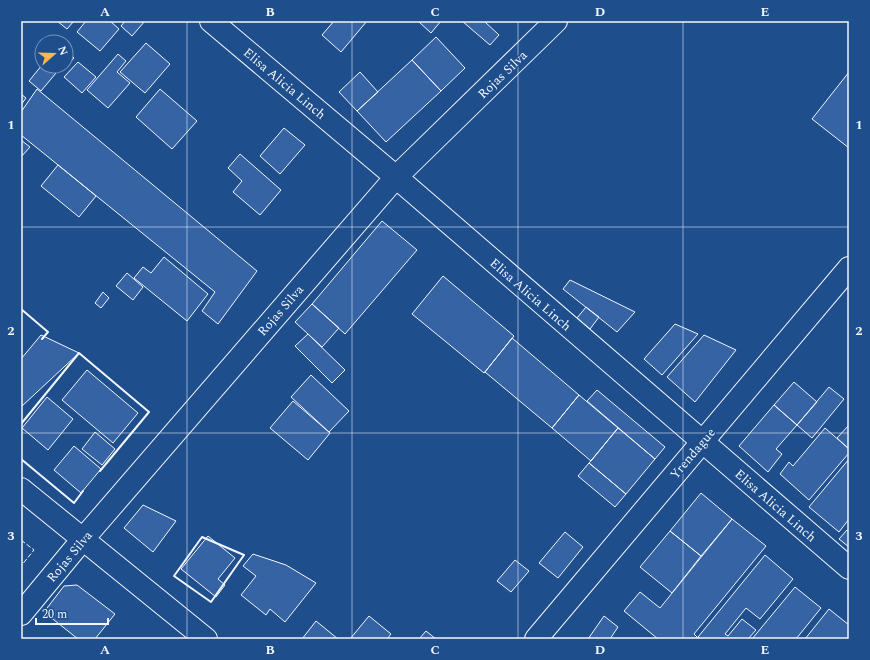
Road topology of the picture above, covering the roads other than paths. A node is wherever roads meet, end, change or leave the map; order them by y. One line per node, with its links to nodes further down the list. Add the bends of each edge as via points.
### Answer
1 (211, 21): 3 (street, Elisa Alicia Linch)
2 (556, 21): 3 (street, Rojas Silva)
3 (396, 177): 5 (street, Elisa Alicia Linch); 7 (street, Rojas Silva)
4 (849, 268): 5 (street, Yrendague)
5 (702, 441): 8 (street, Elisa Alicia Linch); 11 (street, Yrendague)
6 (21, 489): 7 (street)
7 (83, 539): 9 (street, Rojas Silva); 10 (street)
8 (849, 568)
9 (21, 614)
10 (206, 639)
11 (536, 639)

